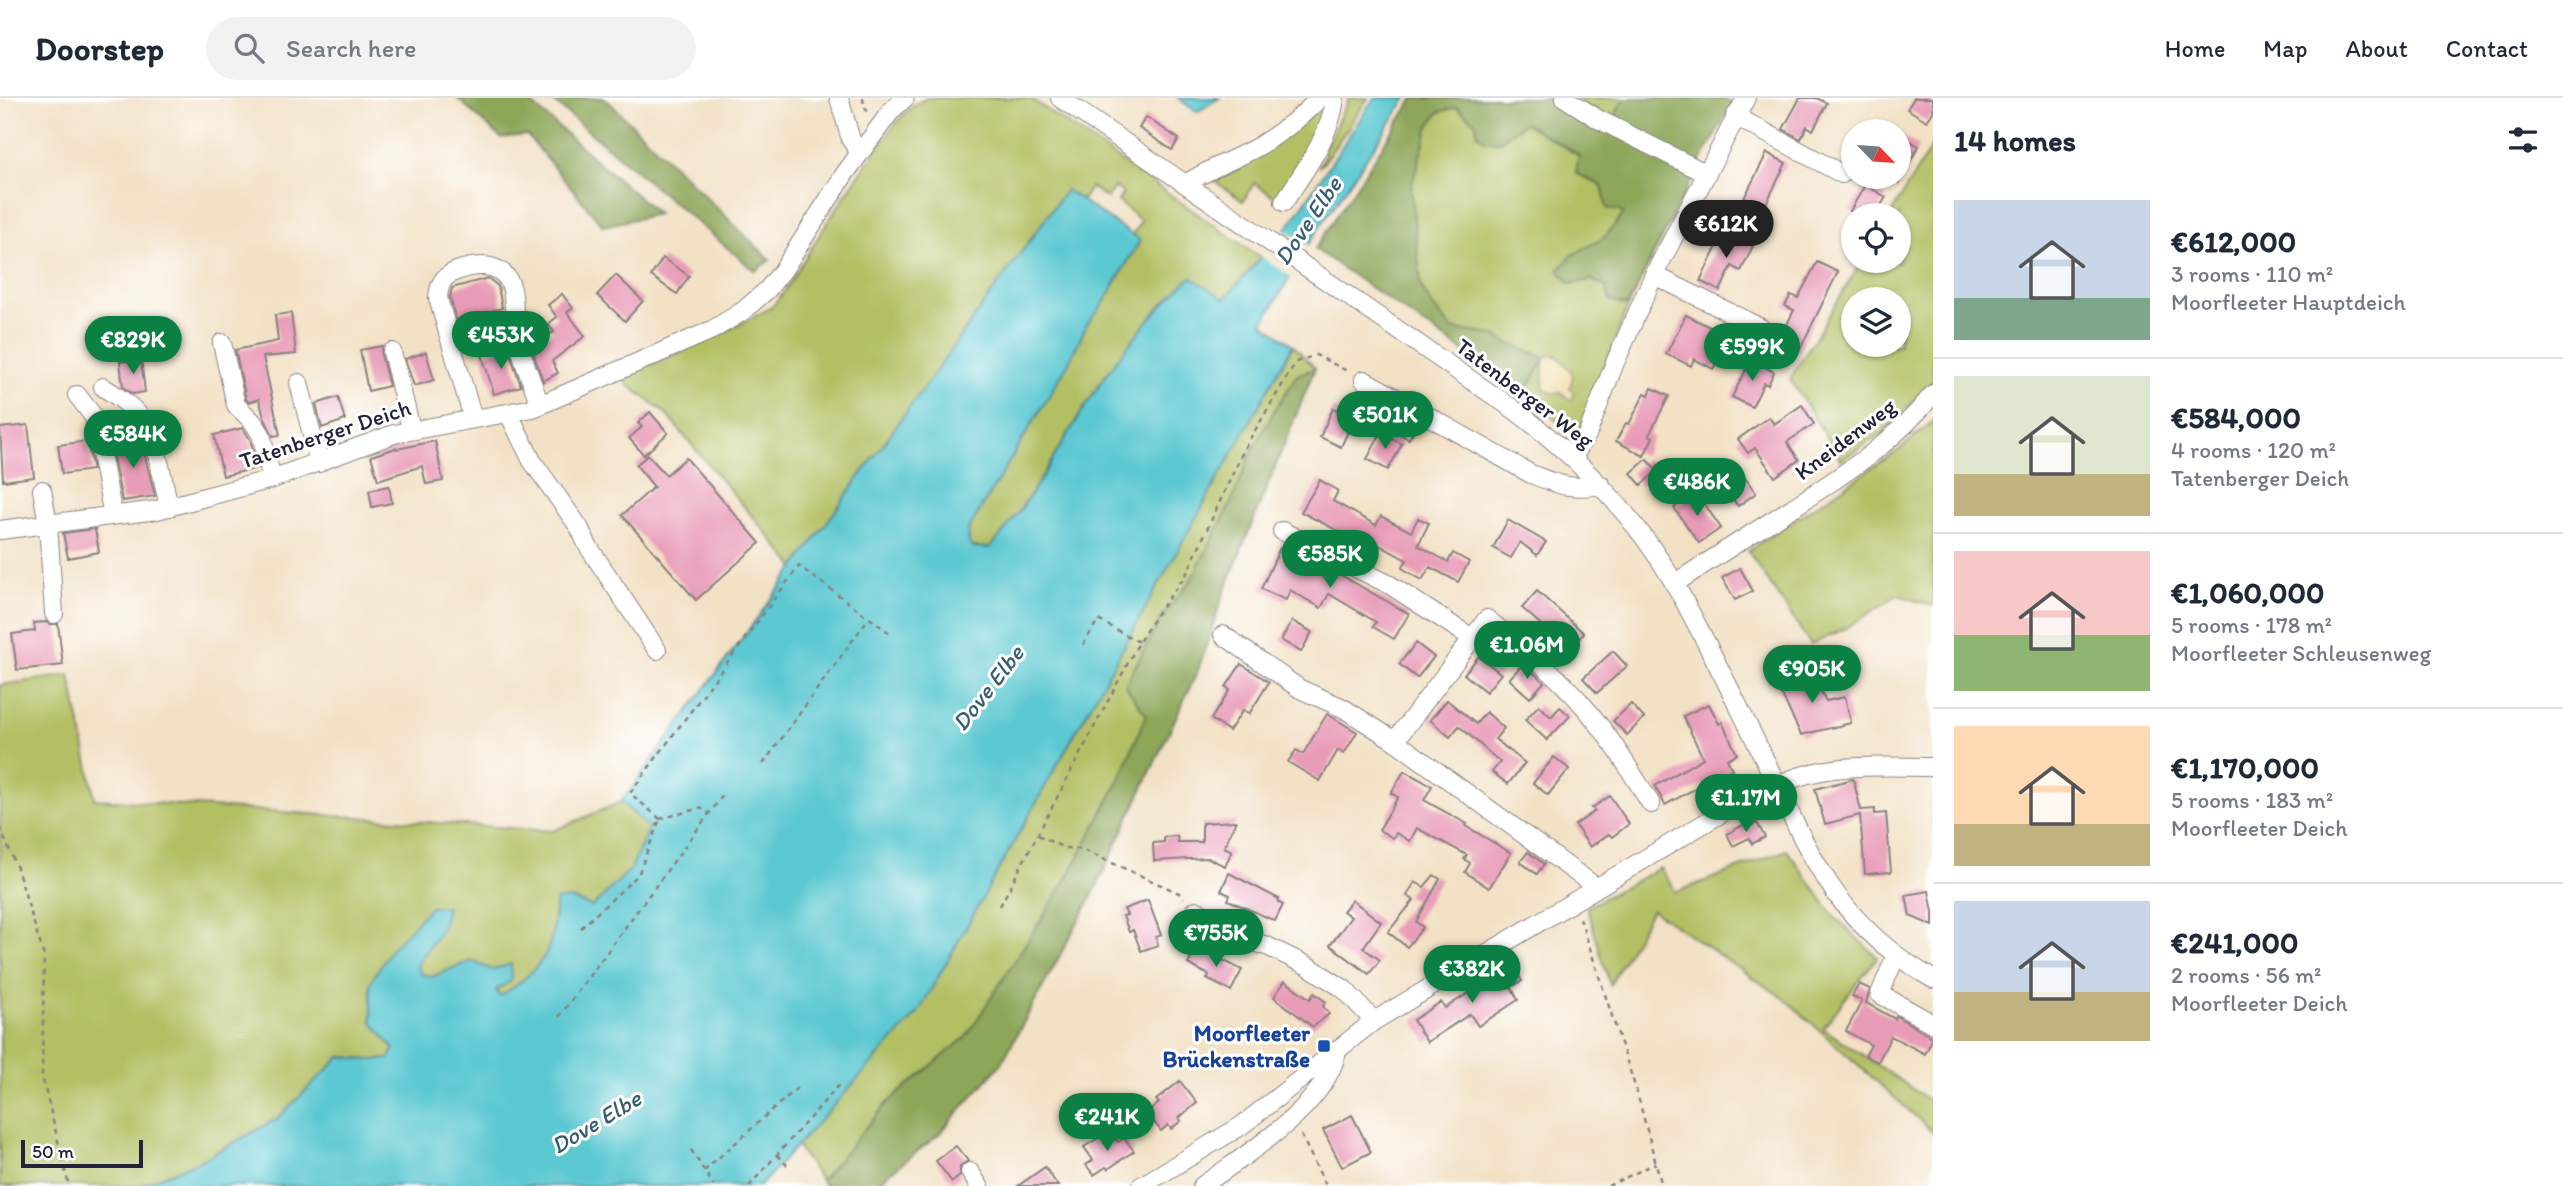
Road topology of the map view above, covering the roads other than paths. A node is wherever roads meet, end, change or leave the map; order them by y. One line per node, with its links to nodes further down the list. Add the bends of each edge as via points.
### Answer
1 (839, 98): 9 (street, via 848,132)
2 (905, 98): 9 (street, Tatenberger Deich)
3 (1060, 98): 12 (street)
4 (1320, 98): 12 (street, via 1302,117 1258,146)
5 (1335, 98): 13 (street, via 1314,155)
6 (1565, 98): 10 (street)
7 (1746, 98): 8 (street)
8 (1735, 116): 10 (street); 11 (street)
9 (860, 153): 23 (street, Tatenberger Deich, via 783,270 743,312)
10 (1705, 173): 14 (street)
11 (1841, 173)
12 (1186, 184): 27 (street, Tatenberger Weg, via 1516,411)
13 (1284, 202)
14 (1654, 275): 15 (street); 27 (street, via 1587,435)
15 (1761, 328)
16 (222, 342): 29 (street, via 236,405 261,434)
17 (392, 352): 26 (street)
18 (1364, 380): 30 (street, via 1531,474 1578,489)
19 (299, 383): 28 (street)
20 (103, 387): 32 (street, via 141,419 149,433)
21 (1933, 394): 37 (street, Kneidenweg, via 1885,444)
22 (77, 396): 33 (street, via 94,417)
23 (540, 405): 24 (street, Tatenberger Deich); 25 (street, via 515,331 512,289 504,273 486,265 453,272 439,286 438,298)
24 (509, 414): 25 (street, Tatenberger Deich); 41 (street, via 532,461)
25 (473, 419): 26 (street, Tatenberger Deich)
26 (411, 429): 28 (street, Tatenberger Deich)
27 (1573, 457): 30 (street, Tatenberger Weg)
28 (319, 463): 29 (street, Tatenberger Deich)
29 (272, 479): 32 (street, Tatenberger Deich)
30 (1601, 485): 37 (street, Tatenberger Weg)
31 (42, 490): 34 (street)
32 (169, 507): 33 (street, Tatenberger Deich)
33 (113, 516): 34 (street, Tatenberger Deich)
34 (48, 524): 35 (street, Tatenberger Deich); 38 (street)
35 (0, 530)
36 (1282, 531): 40 (street, via 1390,585)
37 (1674, 584): 44 (street, Tatenberger Weg)
38 (54, 614)
39 (1223, 635): 42 (street, via 1300,689 1343,708)
40 (1472, 638): 42 (street); 45 (street, via 1487,619 1536,659 1586,709)
41 (657, 650)
42 (1395, 741): 46 (street)
43 (1933, 767): 44 (street, via 1813,772)
44 (1776, 785): 46 (street); 48 (street, Tatenberger Weg, via 1828,884 1853,916)
45 (1651, 804)
46 (1596, 887): 50 (street)
47 (1196, 910): 50 (street, via 1231,933 1308,966 1344,989)
48 (1896, 955): 49 (street, Tatenberger Weg); 51 (street, via 1880,994)
49 (1933, 979)
50 (1374, 1021): 52 (street)
51 (1933, 1024)
52 (1337, 1051): 53 (street, via 1241,1126); 54 (street, via 1334,1070 1293,1119)
53 (1141, 1186)
54 (1202, 1186)

